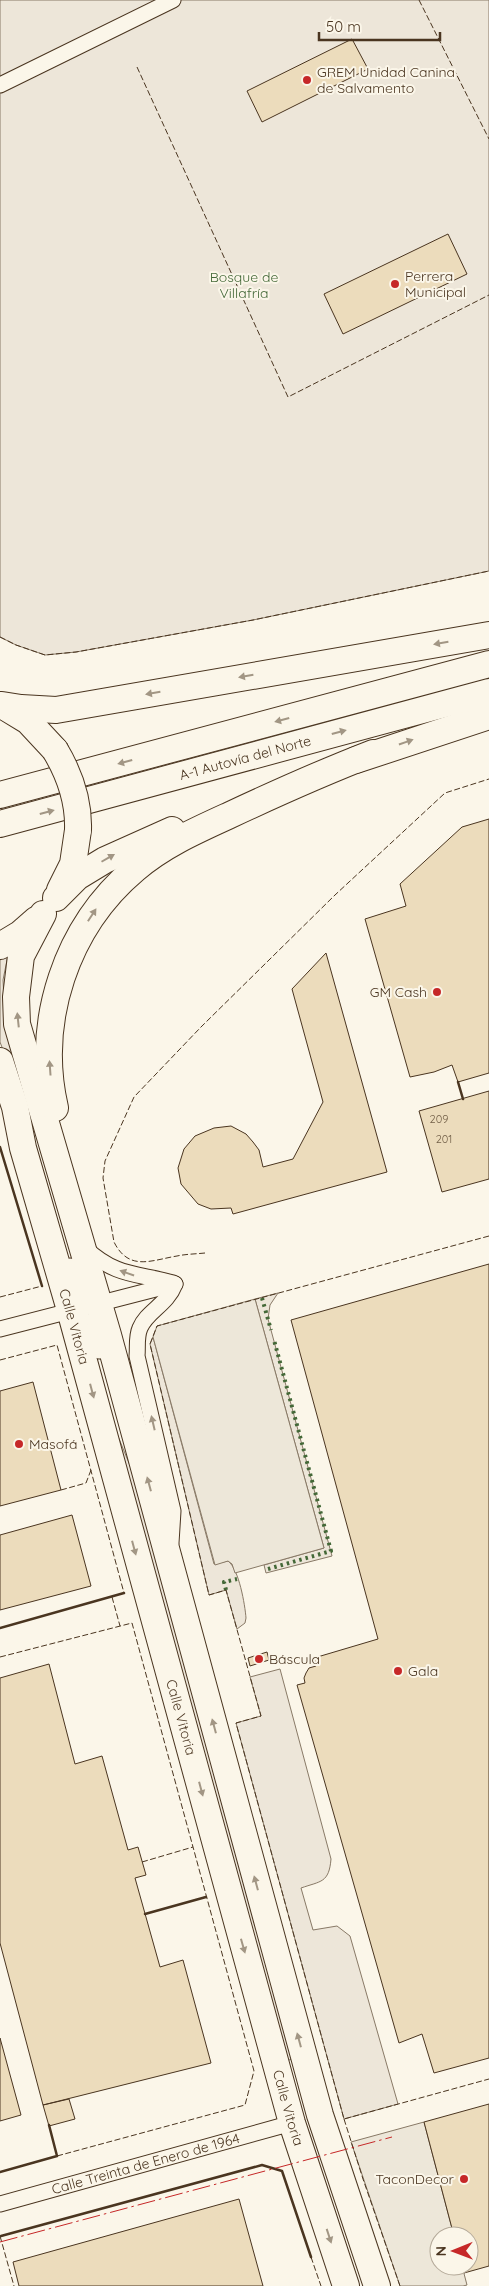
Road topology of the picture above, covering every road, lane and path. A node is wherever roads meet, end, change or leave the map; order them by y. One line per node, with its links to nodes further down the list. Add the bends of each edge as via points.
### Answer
1 (173, 0): 2 (street)
2 (0, 85)
3 (489, 635): 6 (highway, one-way to 6, via 56,710)
4 (489, 664): 9 (highway, A-1 Autovía del Norte, one-way to 9)
5 (489, 692): 10 (highway, A-1 Autovía del Norte, one-way to 5)
6 (1, 704): 11 (highway, bridge, via 28,721 55,750 73,788 78,830 72,864)
7 (489, 716): 8 (highway, one-way to 7)
8 (373, 753): 11 (highway, one-way to 8, via 77,877 116,854); 16 (highway, one-way to 8, via 81,1202 53,1098 50,1032 59,982 87,924 104,899 135,868 180,839 303,781)
9 (4, 794)
10 (0, 824)
11 (49, 906): 12 (highway, via 20,934); 16 (highway, Calle Vitoria, one-way to 11, via 17,1024 16,997 21,956)
12 (0, 946)
13 (0, 1061): 15 (highway, Calle Vitoria, via 15,1107)
14 (0, 1098): 15 (highway)
15 (23, 1148): 18 (street, Calle Vitoria, via 37,1160 80,1293 86,1299); 19 (highway, Calle Vitoria)
16 (80, 1240): 17 (street, one-way to 16, via 123,1272 96,1258); 18 (highway, Calle Vitoria)
17 (175, 1284): 18 (street); 22 (street, one-way to 17, via 173,1511 137,1356 140,1327 171,1295)
18 (99, 1303): 19 (street); 21 (highway, Calle Vitoria)
19 (70, 1310): 20 (street); 21 (street, via 86,1319 91,1326 122,1427); 24 (highway, Calle Vitoria, one-way to 24)
20 (0, 1329)
21 (140, 1451): 22 (highway, Calle Vitoria, one-way to 21)
22 (168, 1557): 23 (highway, Calle Vitoria, one-way to 22)
23 (310, 2079): 24 (highway, via 303,2108); 26 (highway, Calle Vitoria, via 328,2144)
24 (292, 2123): 25 (street, Calle Treinta de Enero de 1964); 26 (highway, via 304,2126 312,2134 353,2246); 27 (highway, Calle Vitoria, one-way to 27)
25 (0, 2204)
26 (374, 2277)
27 (346, 2286)

